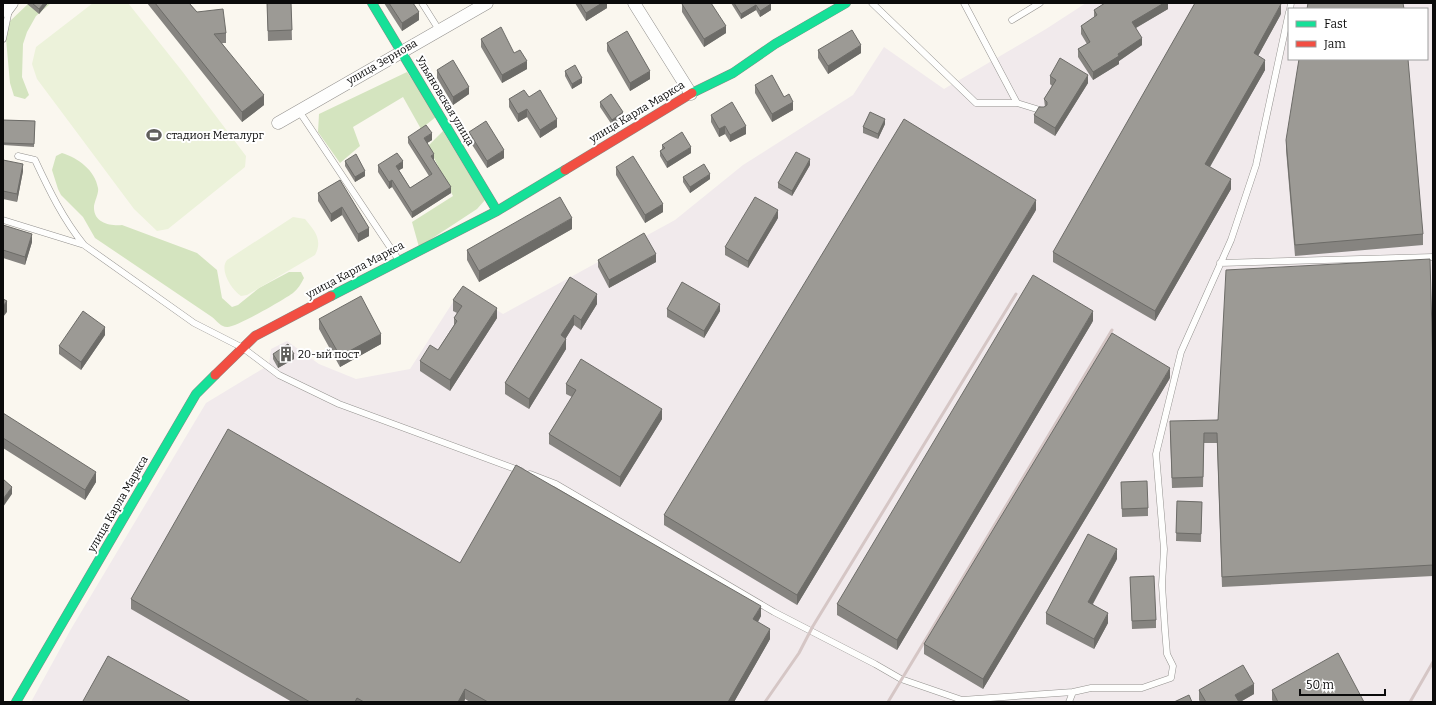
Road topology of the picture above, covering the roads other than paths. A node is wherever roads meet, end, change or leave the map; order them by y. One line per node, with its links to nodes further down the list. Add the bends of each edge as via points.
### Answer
1 (372, 3): 14 (street, Ульяновская улица)
2 (422, 3): 12 (lane)
3 (634, 3): 15 (street)
4 (846, 3): 15 (street, улица Карла Маркса, via 775,44 733,73)
5 (872, 3): 16 (lane, via 976,103)
6 (964, 3): 16 (lane)
7 (1040, 3): 11 (lane)
8 (483, 4): 12 (street, улица Зернова)
9 (9, 7): 13 (lane)
10 (1288, 17): 26 (lane, via 1256,165 1231,240)
11 (1012, 20)
12 (439, 30): 14 (street, улица Зернова)
13 (3, 39)
14 (401, 51): 17 (street, улица Зернова); 21 (street, Ульяновская улица)
15 (691, 94): 21 (street, улица Карла Маркса)
16 (1017, 103): 18 (lane)
17 (299, 111): 19 (street, улица Зернова); 25 (lane)
18 (1044, 111)
19 (278, 123)
20 (18, 156): 23 (lane, via 35,160 51,196)
21 (497, 211): 25 (street, улица Карла Маркса)
22 (3, 220): 23 (lane)
23 (84, 245): 27 (lane, via 194,323)
24 (1433, 257): 26 (lane)
25 (398, 260): 27 (street, улица Карла Маркса, via 255,336)
26 (1220, 263): 28 (lane, via 1181,352 1156,454 1164,549 1162,585 1165,630 1167,654 1173,666 1171,678 1142,688 1091,688)
27 (243, 348): 28 (lane, via 279,374 339,404 556,484 774,612 901,679 962,700); 29 (street, улица Карла Маркса, via 196,394)
28 (1072, 692): 30 (lane)
29 (16, 702)
30 (1069, 702)

